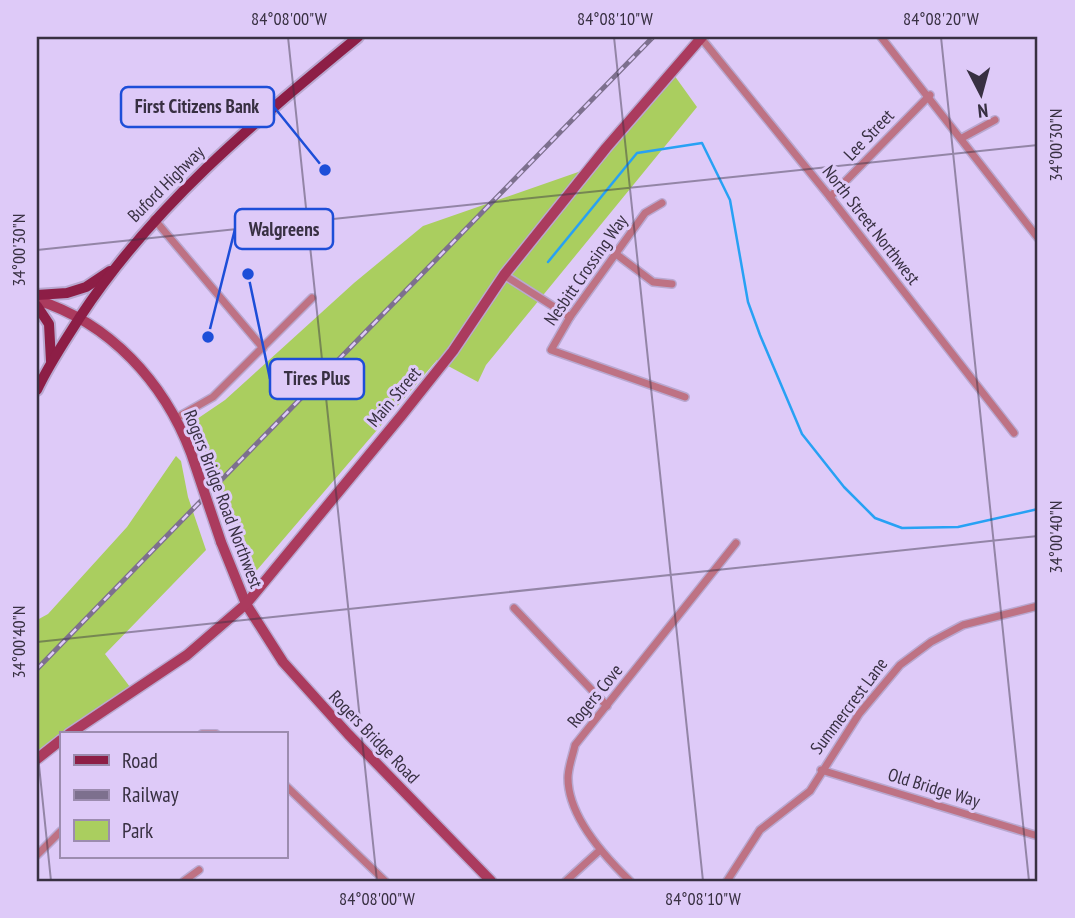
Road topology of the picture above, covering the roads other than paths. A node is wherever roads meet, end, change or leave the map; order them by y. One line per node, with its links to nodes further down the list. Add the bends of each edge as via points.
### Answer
1 (358, 37): 9 (main road, Buford Highway, via 250,125)
2 (701, 37): 7 (street, North Street Northwest); 13 (street, Main Street)
3 (881, 37): 4 (street)
4 (930, 95): 6 (street); 7 (street, Lee Street)
5 (995, 120): 6 (street)
6 (962, 138): 10 (street)
7 (830, 197): 25 (street, North Street Northwest)
8 (662, 203): 11 (street, Nesbitt Crossing Way, via 645,213)
9 (154, 219): 12 (main road, Buford Highway); 20 (street)
10 (1038, 238)
11 (616, 254): 14 (street, via 653,282); 18 (street, Nesbitt Crossing Way)
12 (116, 267): 15 (main road, via 86,287); 19 (main road, Buford Highway)
13 (504, 275): 18 (street); 27 (street, Main Street, via 436,372)
14 (672, 284)
15 (37, 297): 19 (street, Rogers Bridge Road Northwest)
16 (312, 298): 20 (street)
17 (37, 306): 21 (main road, via 49,324)
18 (570, 317): 23 (street, Nesbitt Crossing Way, via 551,350)
19 (80, 318): 21 (main road, Buford Highway); 24 (street, Rogers Bridge Road Northwest, via 145,372)
20 (263, 348): 24 (street, via 213,397)
21 (51, 361): 22 (main road, Buford Highway)
22 (37, 390)
23 (685, 397)
24 (178, 417): 27 (street, Rogers Bridge Road Northwest, bridge)
25 (1014, 433)
26 (736, 543): 30 (street, Rogers Cove)
27 (246, 604): 31 (street, Main Street, via 187,655); 45 (street, Rogers Bridge Road, via 292,672)
28 (1038, 606): 34 (street, Summercrest Lane, via 963,625 900,665)
29 (514, 608): 30 (street)
30 (607, 706): 38 (street, Rogers Cove, via 575,745 568,779 577,810)
31 (72, 732)
32 (60, 741): 33 (street)
33 (37, 759)
34 (821, 770): 37 (street, Old Bridge Way); 48 (street, Summercrest Lane, via 810,790 760,830)
35 (287, 787): 41 (street)
36 (60, 832): 39 (street)
37 (1038, 836)
38 (599, 851): 46 (street); 47 (street, Rogers Cove)
39 (37, 855)
40 (199, 870): 42 (street)
41 (378, 874): 43 (street); 44 (street)
42 (184, 881)
43 (370, 881)
44 (385, 881)
45 (492, 881)
46 (566, 881)
47 (630, 881)
48 (727, 881)

